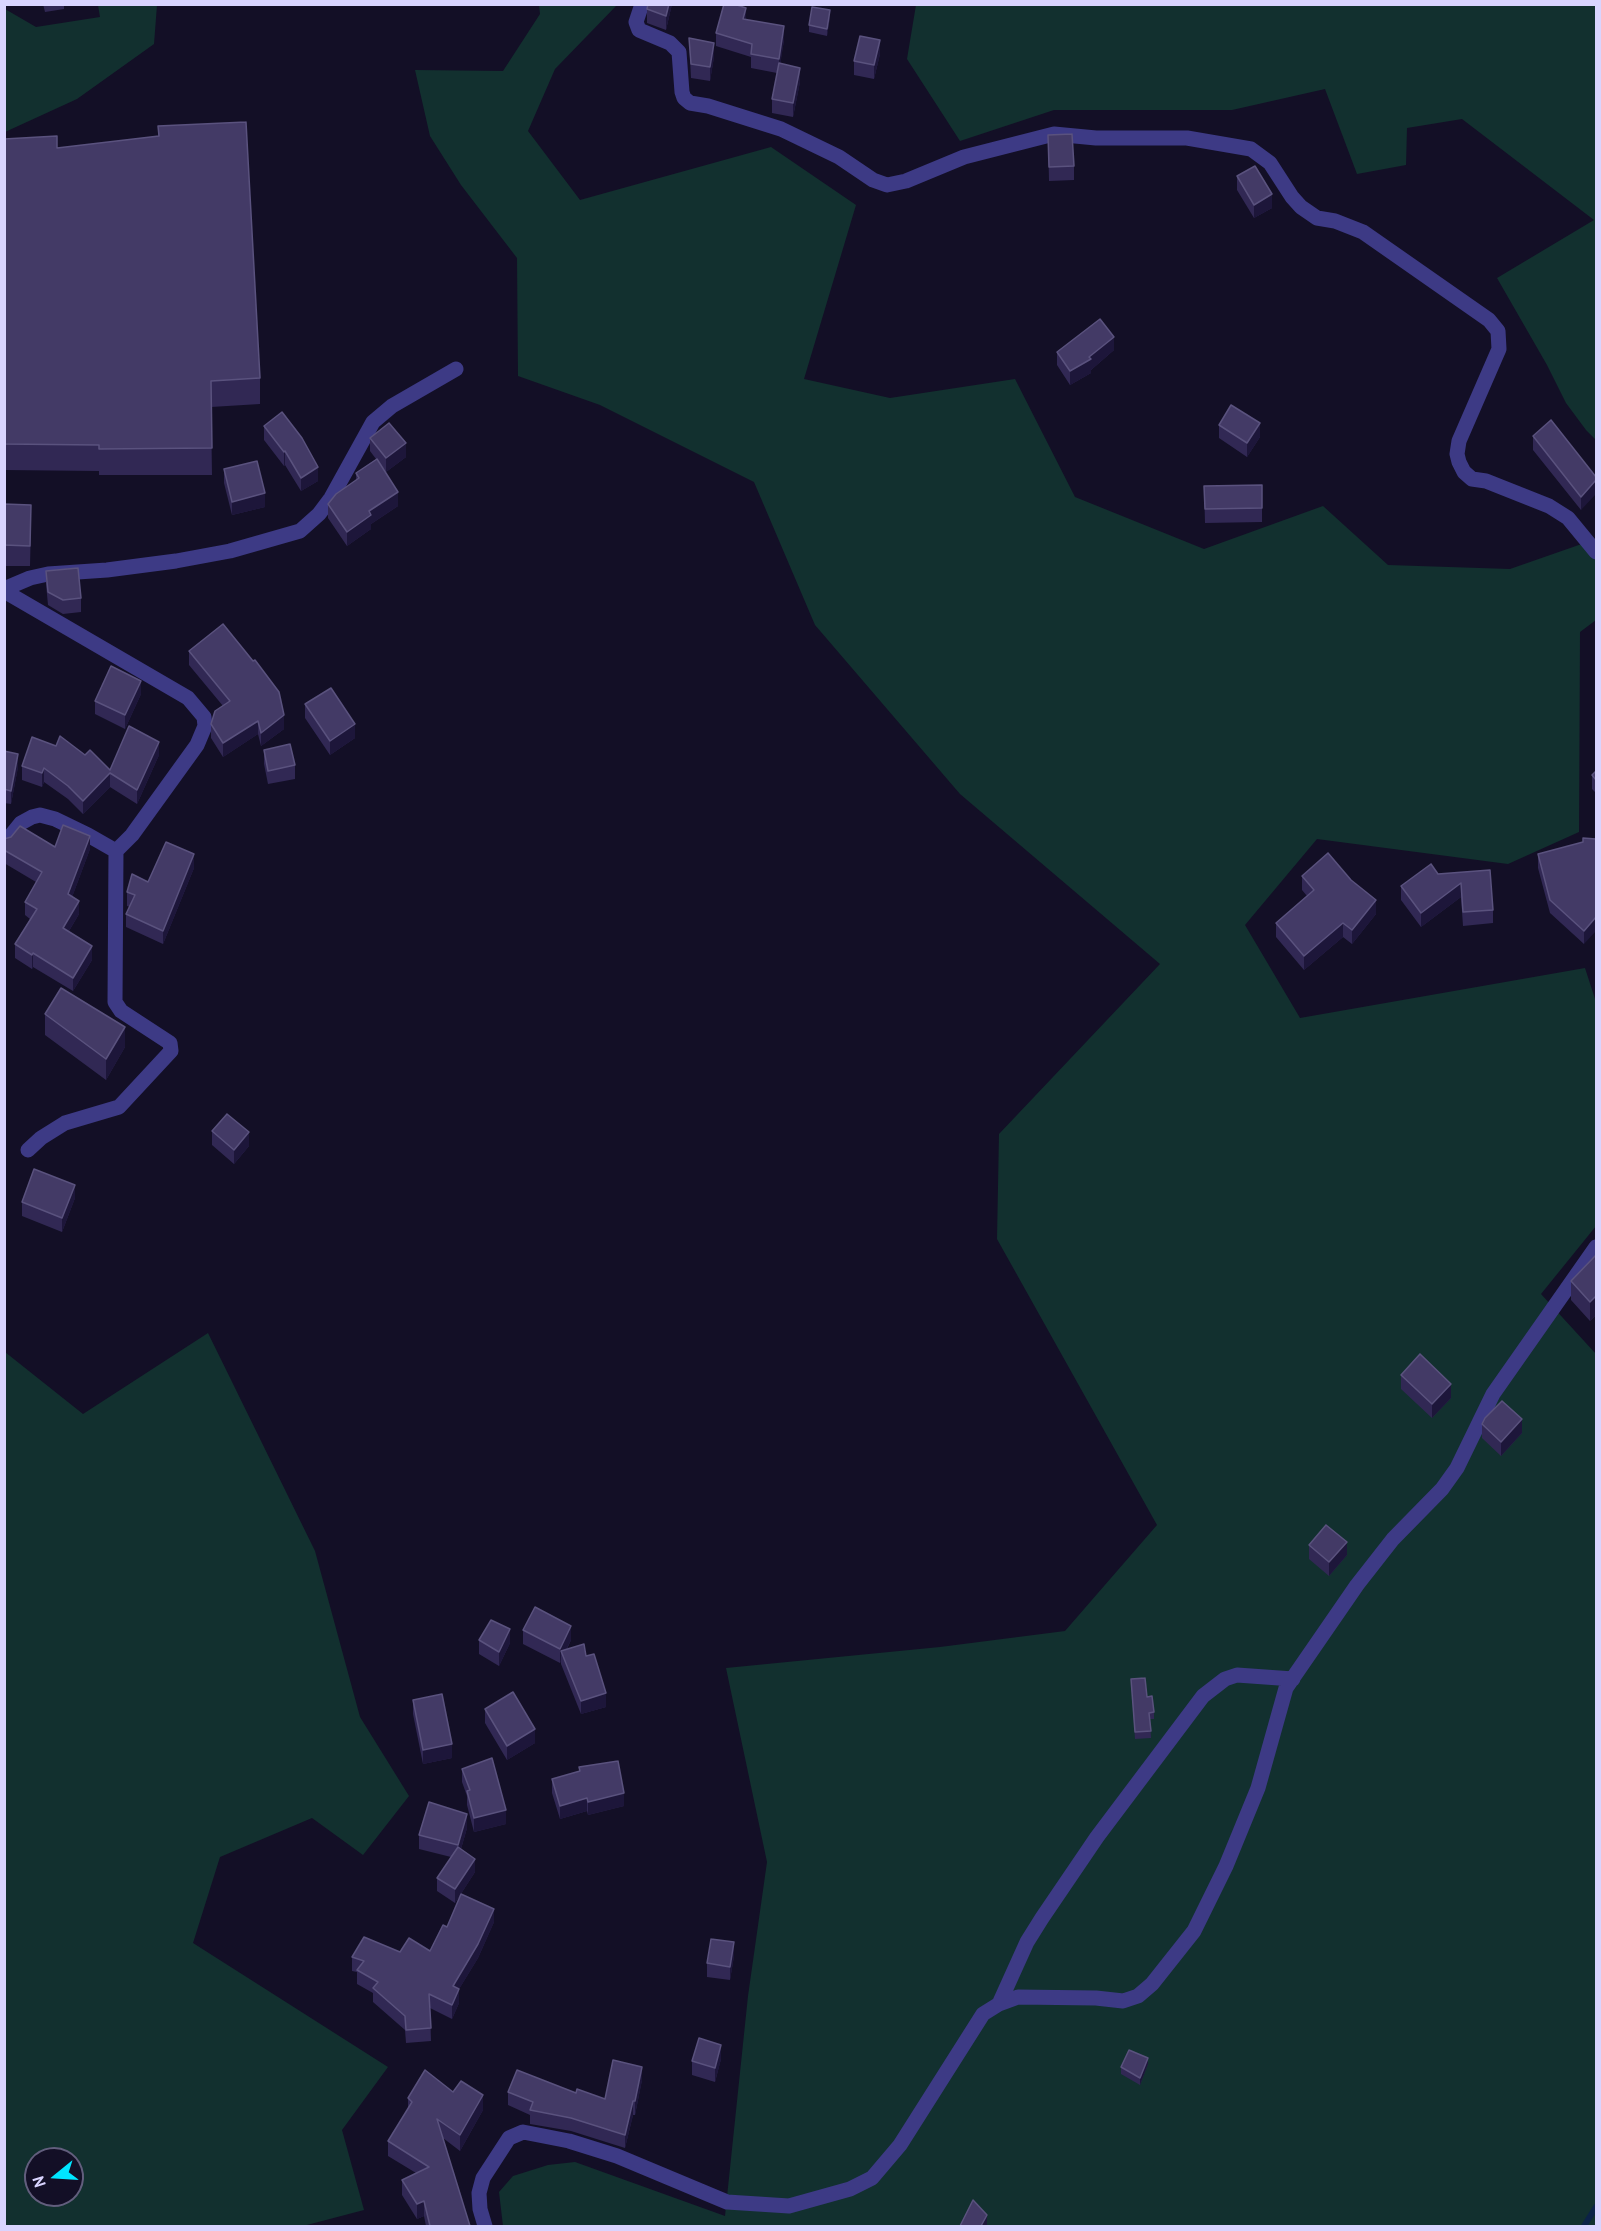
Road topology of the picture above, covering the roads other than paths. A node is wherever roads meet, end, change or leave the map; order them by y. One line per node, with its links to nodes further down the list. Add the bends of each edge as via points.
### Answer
1 (642, 4): 3 (street, via 636,22 639,30 679,52 682,92 690,103 781,129 887,185 964,157 1054,134 1187,138 1251,149 1270,163 1301,207 1317,218 1363,232 1489,320 1498,332 1499,349 1459,441 1459,462 1472,479 1549,506 1568,518)
2 (456, 369): 4 (street, via 393,406 373,423 331,498 300,531 176,561 48,574)
3 (1596, 552)
4 (4, 590): 6 (street, via 188,698 204,717 205,726 197,745)
5 (4, 844): 6 (street, via 21,823 40,815)
6 (116, 851): 7 (street, via 115,1002 121,1011 170,1043 171,1052 119,1107 65,1123)
7 (28, 1150)
8 (1596, 1247): 9 (street, via 1493,1394 1443,1489 1393,1539)
9 (1293, 1679): 10 (street, via 1237,1675 1203,1696 1041,1918); 10 (street, via 1281,1700 1258,1788 1208,1905 1194,1931 1152,1983 1138,1996 1123,2001 1018,1997)
10 (999, 2004): 11 (street, via 983,2014 900,2145 872,2178 850,2189 789,2206 727,2202 617,2156 523,2132 509,2139 483,2178 479,2193)
11 (485, 2226)

